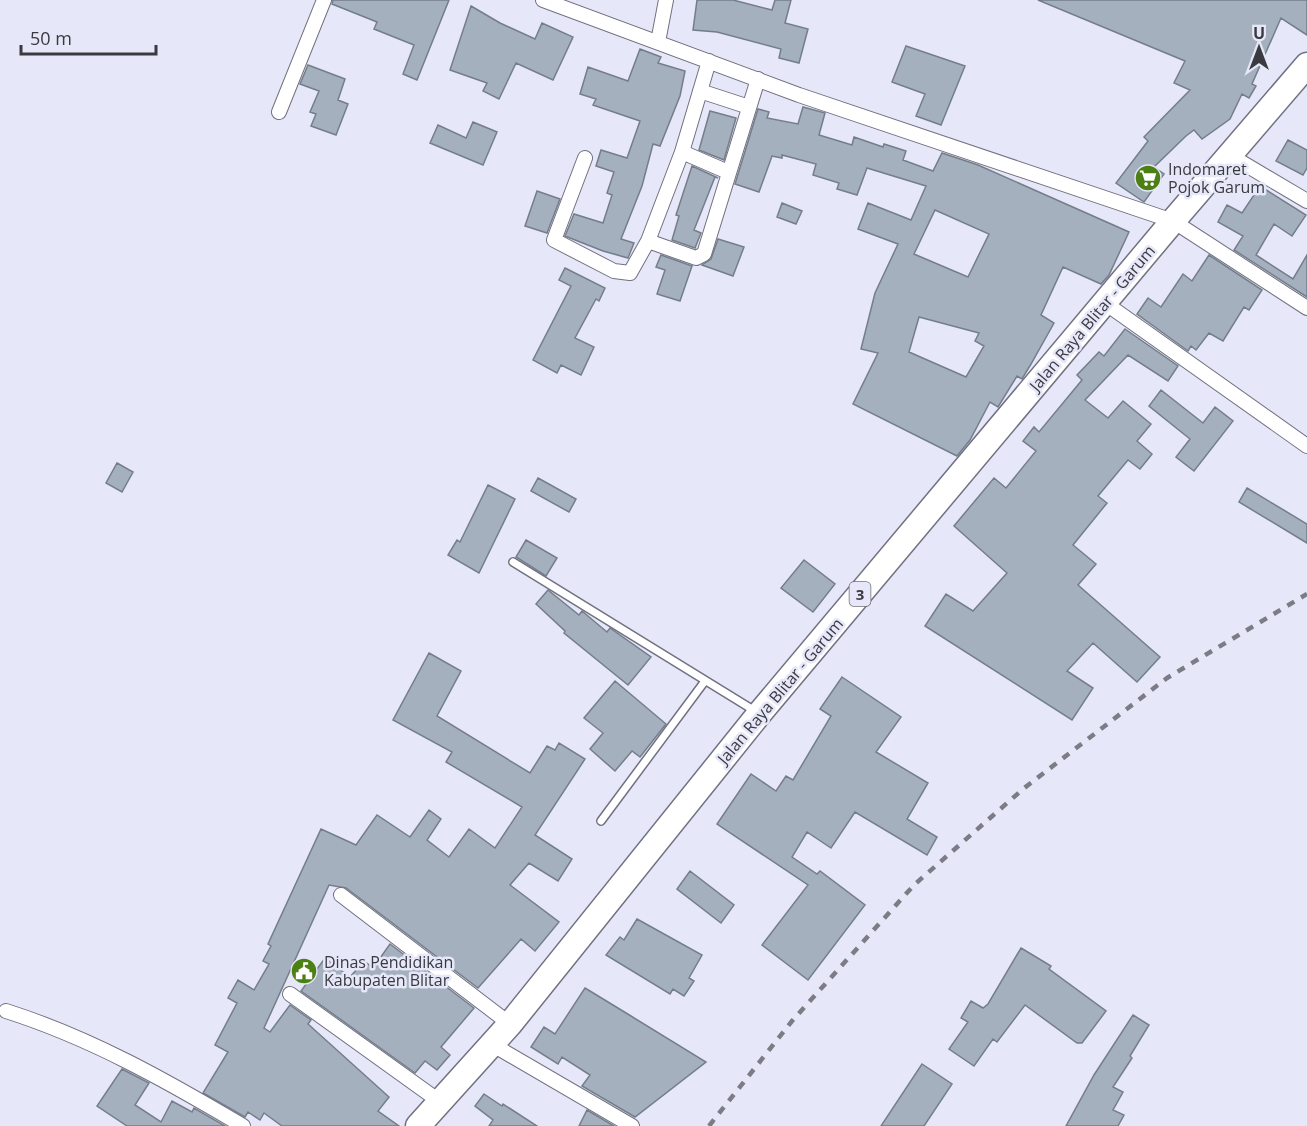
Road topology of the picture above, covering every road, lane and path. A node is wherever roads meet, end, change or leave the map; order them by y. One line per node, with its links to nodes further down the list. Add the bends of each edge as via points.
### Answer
1 (324, 0): 10 (street)
2 (543, 0): 4 (street)
3 (666, 0): 4 (street)
4 (658, 42): 5 (street)
5 (709, 61): 7 (street); 8 (street)
6 (1307, 65): 12 (highway, Jalan Raya Blitar - Garum / 3)
7 (759, 79): 9 (street); 16 (street)
8 (700, 91): 9 (street); 11 (street)
9 (749, 107): 14 (street)
10 (279, 112)
11 (682, 152): 14 (street); 17 (street)
12 (1231, 156): 15 (street); 16 (highway, Jalan Raya Blitar - Garum / 3)
13 (585, 158): 17 (street, via 554,235 557,244 624,273 634,269)
14 (728, 172): 17 (street, via 702,256 696,258)
15 (1307, 201)
16 (1173, 221): 18 (highway, Jalan Raya Blitar - Garum / 3); 19 (street)
17 (648, 241)
18 (1105, 303): 20 (street); 23 (highway, Jalan Raya Blitar - Garum / 3)
19 (1307, 308)
20 (1307, 447)
21 (513, 562): 22 (lane)
22 (705, 681): 23 (lane); 24 (lane)
23 (759, 714): 28 (highway, Jalan Raya Blitar - Garum / 3)
24 (602, 820)
25 (341, 895): 28 (street)
26 (290, 994): 30 (street)
27 (6, 1011): 31 (street, via 100,1046)
28 (510, 1024): 29 (highway, Jalan Raya Blitar - Garum / 3)
29 (493, 1045): 30 (highway, Jalan Raya Blitar - Garum / 3); 33 (street)
30 (438, 1101): 32 (highway, Jalan Raya Blitar - Garum / 3)
31 (243, 1126)
32 (418, 1126)
33 (632, 1126)

